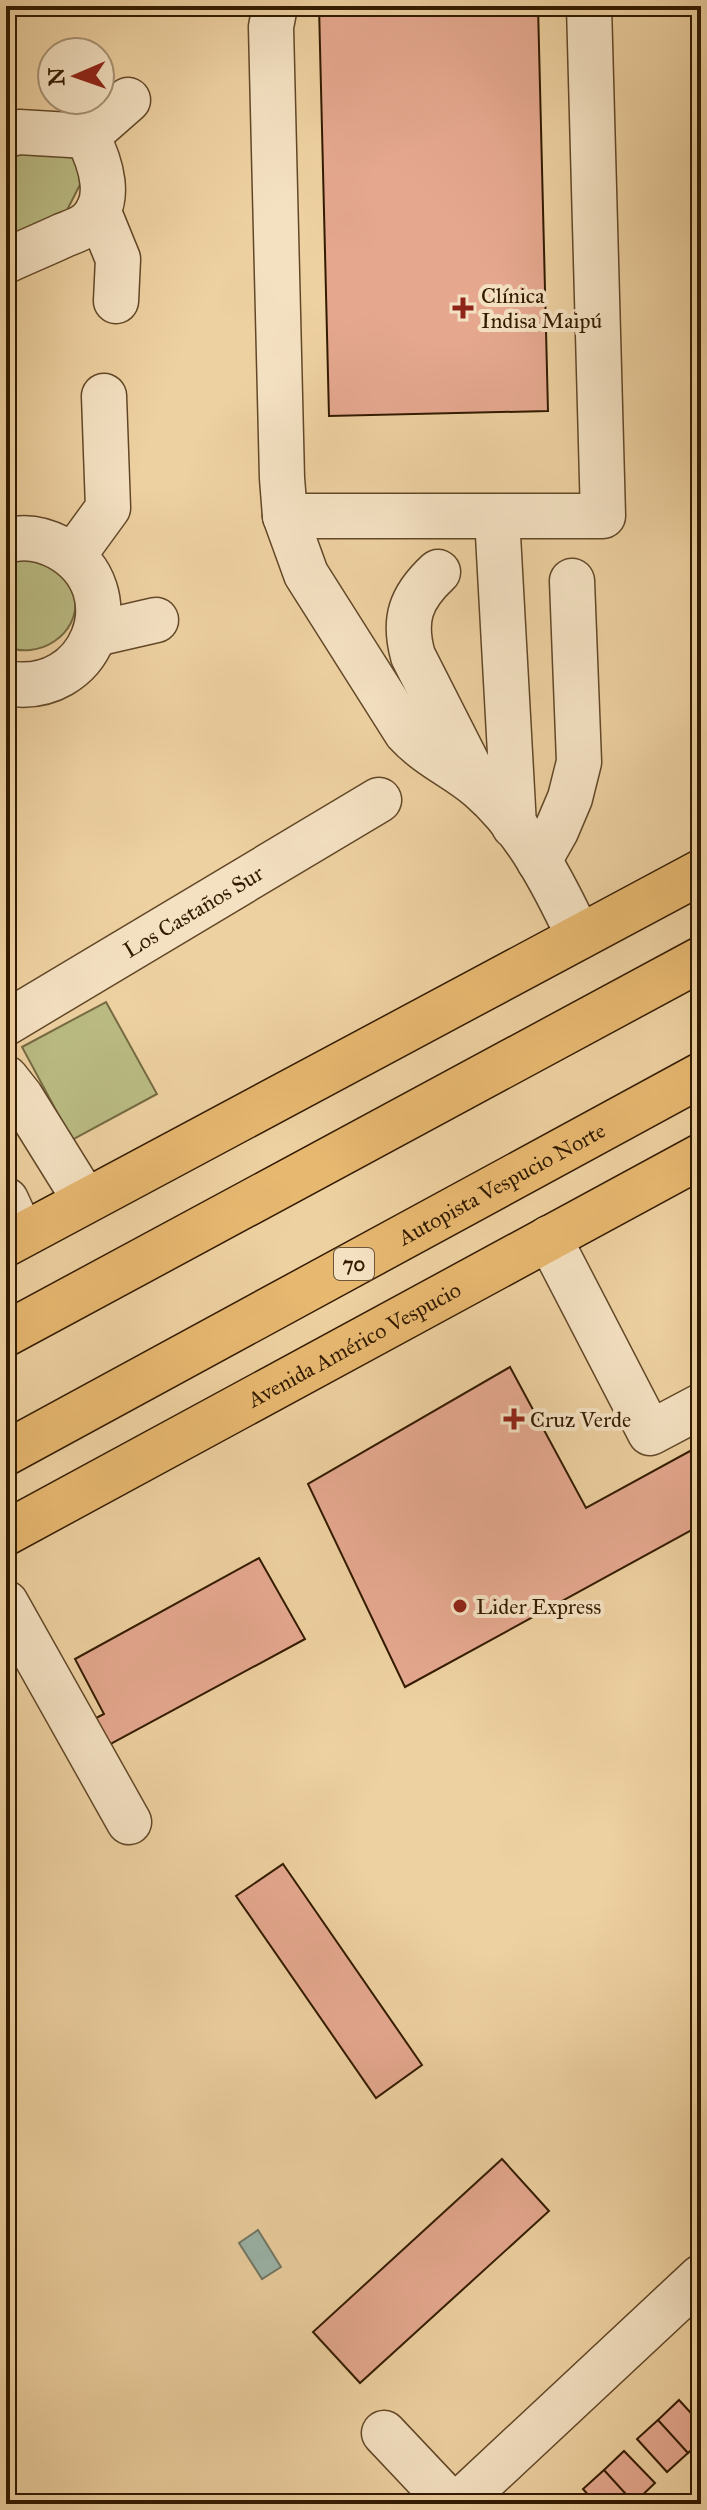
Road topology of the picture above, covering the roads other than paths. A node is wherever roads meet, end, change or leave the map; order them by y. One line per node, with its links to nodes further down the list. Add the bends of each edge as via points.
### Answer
1 (275, 6): 10 (street, via 271,27)
2 (589, 6): 11 (street, via 603,516)
3 (128, 100): 5 (street)
4 (6, 135): 5 (street)
5 (87, 136): 6 (street, via 103,175)
6 (98, 210): 7 (street, via 89,224); 8 (street, via 118,259)
7 (6, 261)
8 (116, 301)
9 (104, 396): 13 (street, via 108,508)
10 (285, 516): 11 (street); 19 (street, via 306,574 401,724 428,753)
11 (497, 517): 21 (street)
12 (6, 541): 13 (street, via 47,541)
13 (73, 556): 17 (street, via 96,592)
14 (438, 572): 19 (street, via 414,602 408,638)
15 (572, 581): 22 (street, via 579,762 570,798)
16 (156, 620): 17 (street)
17 (95, 634): 18 (street, via 84,656 67,672 46,683)
18 (6, 683)
19 (480, 788): 21 (street)
20 (379, 800): 26 (street, Los Castaños Sur)
21 (514, 826): 22 (street)
22 (539, 861): 24 (street)
23 (701, 872): 24 (main road)
24 (579, 937): 30 (main road)
25 (701, 959): 33 (main road)
26 (6, 1023)
27 (701, 1075): 35 (main road, Autopista Vespucio Norte / 70)
28 (6, 1078): 30 (street)
29 (701, 1156): 32 (main road, Avenida Américo Vespucio)
30 (85, 1200): 31 (main road)
31 (11, 1226)
32 (549, 1238): 34 (street, via 650,1433); 36 (main road, Avenida Américo Vespucio)
33 (6, 1334)
34 (701, 1406)
35 (6, 1453)
36 (6, 1533)
37 (6, 1603): 38 (street)
38 (129, 1822)
39 (701, 2277): 42 (street)
40 (384, 2433): 41 (street)
41 (451, 2504)
42 (458, 2504)

